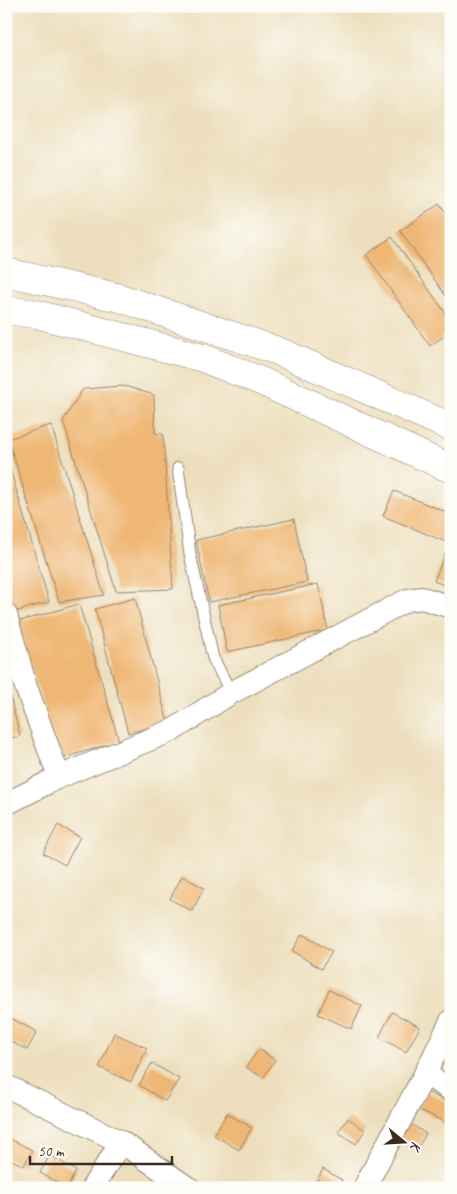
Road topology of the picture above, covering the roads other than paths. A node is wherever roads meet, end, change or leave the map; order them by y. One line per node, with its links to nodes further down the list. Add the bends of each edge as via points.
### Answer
1 (6, 272): 3 (main road, via 120,298 278,351)
2 (6, 310): 5 (main road, via 36,314 203,358 263,382)
3 (451, 427)
4 (178, 468): 8 (lane, via 190,554 214,658)
5 (451, 469)
6 (451, 607): 8 (street, via 422,598 407,600)
7 (6, 615): 9 (street, via 26,687)
8 (231, 692): 9 (street, via 173,730)
9 (59, 777): 10 (street)
10 (6, 804)
11 (451, 1021): 12 (street)
12 (425, 1074): 14 (street); 18 (street)
13 (6, 1086): 15 (street)
14 (451, 1090)
15 (121, 1142): 16 (street); 17 (street)
16 (92, 1188)
17 (188, 1188)
18 (364, 1188)

